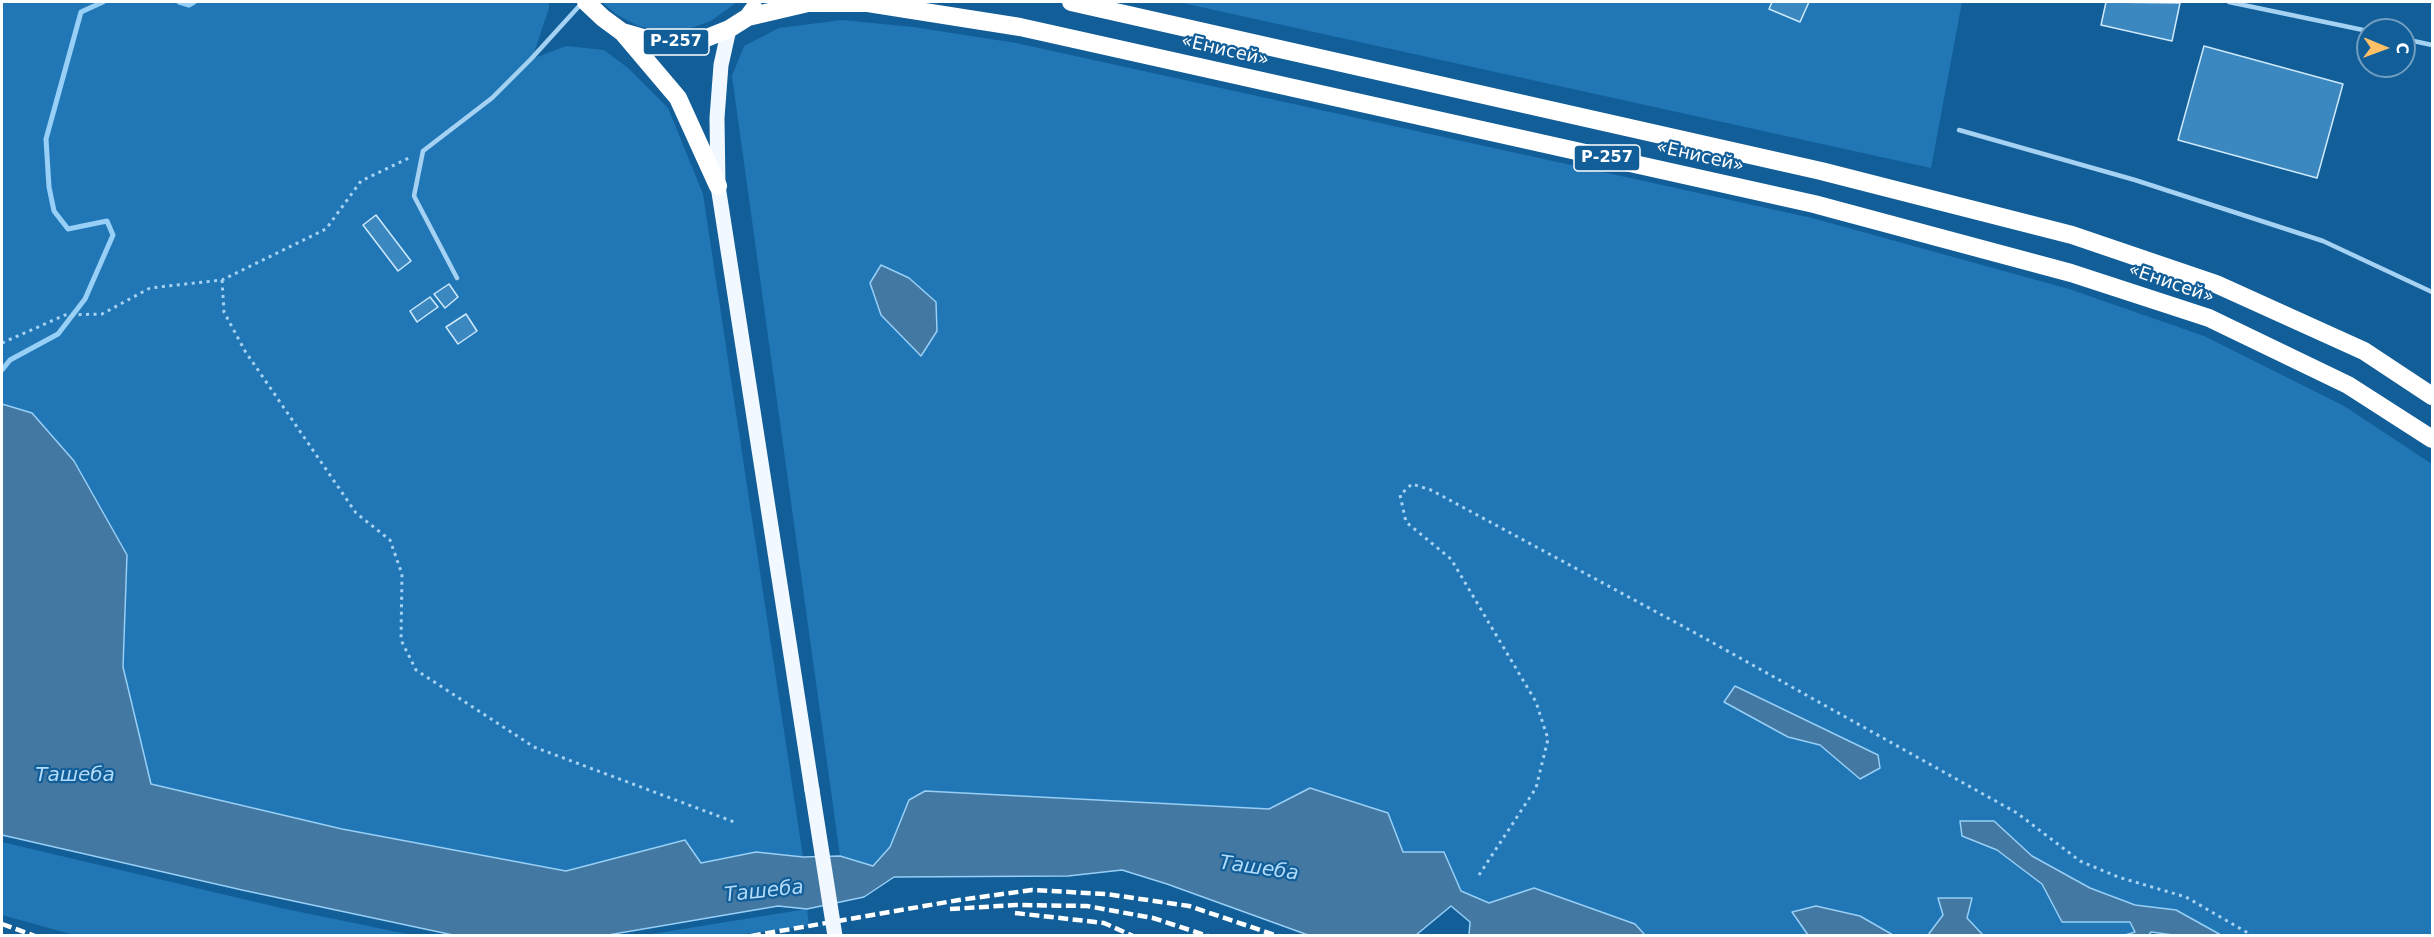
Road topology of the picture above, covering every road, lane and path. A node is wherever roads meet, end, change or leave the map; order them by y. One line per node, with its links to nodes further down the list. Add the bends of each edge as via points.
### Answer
1 (585, 2): 8 (highway, «Енисей» / Р-257); 12 (lane, via 492,98)
2 (760, 2): 5 (highway, «Енисей» / Р-257)
3 (1071, 2): 18 (highway, «Енисей» / Р-257, via 1821,171 2072,235 2216,284 2364,351)
4 (2229, 2): 6 (lane)
5 (748, 17): 7 (highway, «Енисей» / Р-257); 19 (highway, «Енисей» / Р-257, via 808,3 868,3 1020,27 1814,204 2071,273 2209,318 2348,385)
6 (2356, 28)
7 (729, 29): 8 (highway, «Енисей» / Р-257, via 704,39 670,42); 13 (main road, via 721,64 717,118)
8 (622, 32): 13 (highway, via 678,98)
9 (2416, 41): 10 (lane)
10 (2433, 45)
11 (1959, 130): 16 (lane, via 2135,180 2323,241)
12 (423, 151): 14 (lane, via 414,196); 15 (path, via 361,181 326,229)
13 (718, 186): 22 (main road, bridge)
14 (457, 278)
15 (222, 280): 17 (path, via 150,288 102,314 65,315); 20 (path, via 224,312 245,351 356,513 390,540 402,574 402,640 416,670 534,747)
16 (2433, 292)
17 (2, 344)
18 (2433, 396)
19 (2433, 439)
20 (737, 823)
21 (1479, 875): 23 (path, via 1536,788 1548,739 1536,702 1451,559 1406,522 1400,495 1412,484 1431,490 1700,635 2017,813 2080,861 2186,897)
22 (835, 936)
23 (2253, 936)

